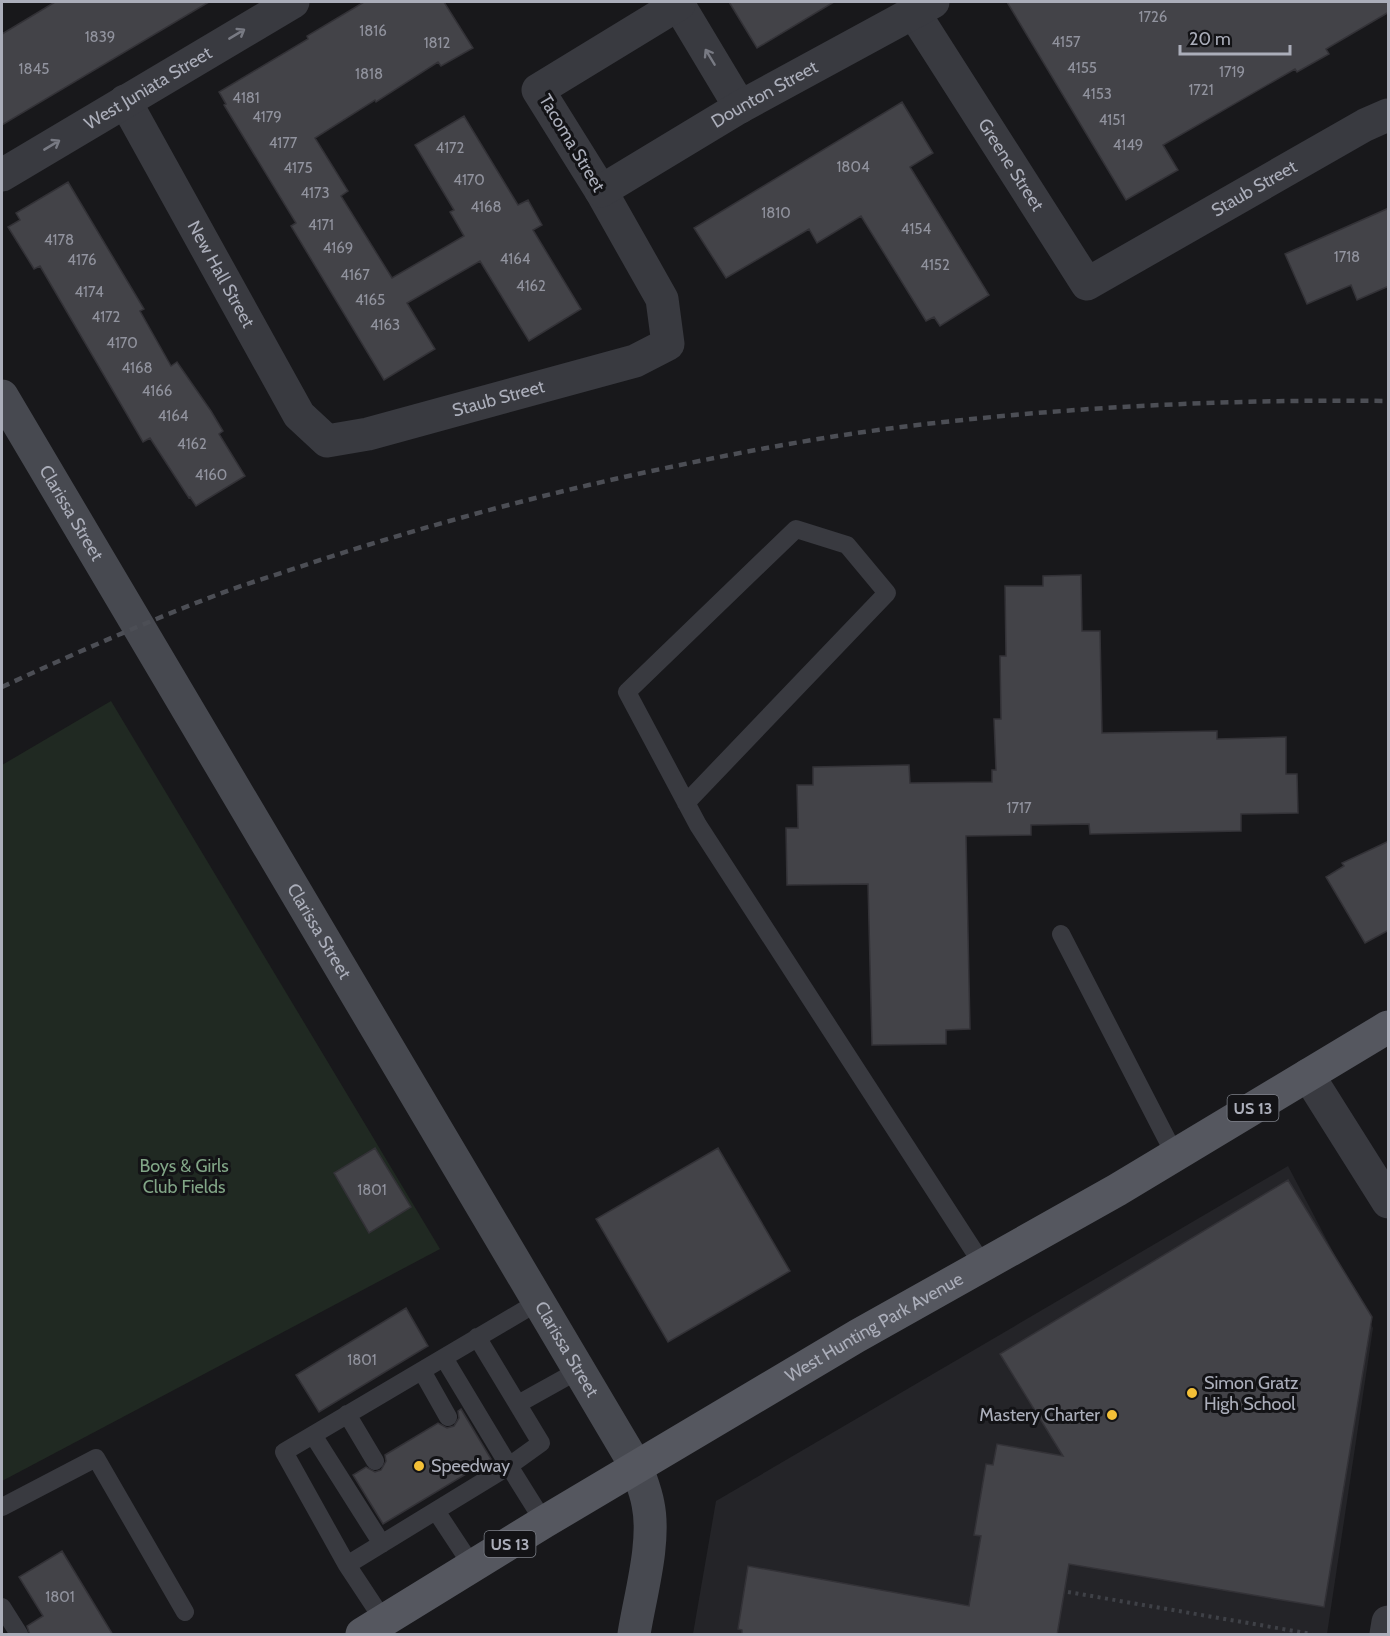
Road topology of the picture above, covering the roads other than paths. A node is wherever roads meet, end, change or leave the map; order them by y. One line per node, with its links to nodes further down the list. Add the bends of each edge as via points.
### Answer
1 (293, 2): 4 (street, West Juniata Street, one-way to 1)
2 (678, 3): 5 (street, one-way to 2); 8 (street, Tacoma Street, via 538,90)
3 (924, 7): 5 (street, Dounton Street); 9 (street, Greene Street, via 1087,284)
4 (125, 101): 7 (street, West Juniata Street, one-way to 4); 12 (street, New Hall Street, via 299,415)
5 (741, 107): 8 (street, Dounton Street)
6 (1389, 115): 9 (street, Staub Street)
7 (2, 175)
8 (601, 191): 10 (street, Tacoma Street, via 662,299)
9 (1121, 265)
10 (668, 344): 12 (street, Staub Street, via 635,361 368,434)
11 (2, 396): 20 (main road, Clarissa Street)
12 (327, 441)
13 (686, 803): 13 (lane, via 627,692 796,530 846,545 887,593); 19 (lane)
14 (1061, 934): 17 (lane)
15 (1389, 1027): 16 (main road, West Hunting Park Avenue / US 13)
16 (1308, 1075): 17 (main road, West Hunting Park Avenue / US 13); 18 (street)
17 (1175, 1155): 19 (main road, West Hunting Park Avenue / US 13)
18 (1389, 1202)
19 (983, 1265): 31 (main road, West Hunting Park Avenue / US 13)
20 (538, 1302): 21 (lane); 23 (main road, Clarissa Street)
21 (477, 1337): 22 (lane); 25 (lane)
22 (444, 1358): 24 (lane); 30 (lane)
23 (579, 1370): 25 (lane); 31 (main road, Clarissa Street)
24 (422, 1371): 26 (lane); 27 (lane)
25 (518, 1404): 30 (lane, via 542,1443)
26 (347, 1414): 28 (lane); 29 (lane)
27 (448, 1417)
28 (313, 1435): 35 (lane); 36 (lane, via 284,1452)
29 (375, 1461)
30 (509, 1466): 33 (lane, via 484,1473); 34 (lane)
31 (637, 1468): 34 (main road, West Hunting Park Avenue / US 13); 43 (main road, Clarissa Street, via 650,1524)
32 (2, 1507): 39 (lane, via 96,1458)
33 (436, 1511): 35 (lane, via 408,1518); 37 (lane)
34 (544, 1522): 37 (main road, West Hunting Park Avenue / US 13)
35 (381, 1544): 36 (lane)
36 (347, 1565): 41 (lane)
37 (473, 1567): 41 (main road, West Hunting Park Avenue / US 13)
38 (2, 1607): 42 (lane)
39 (185, 1612)
40 (1389, 1622): 44 (street)
41 (373, 1628)
42 (19, 1635)
43 (634, 1635)
44 (1386, 1635)

